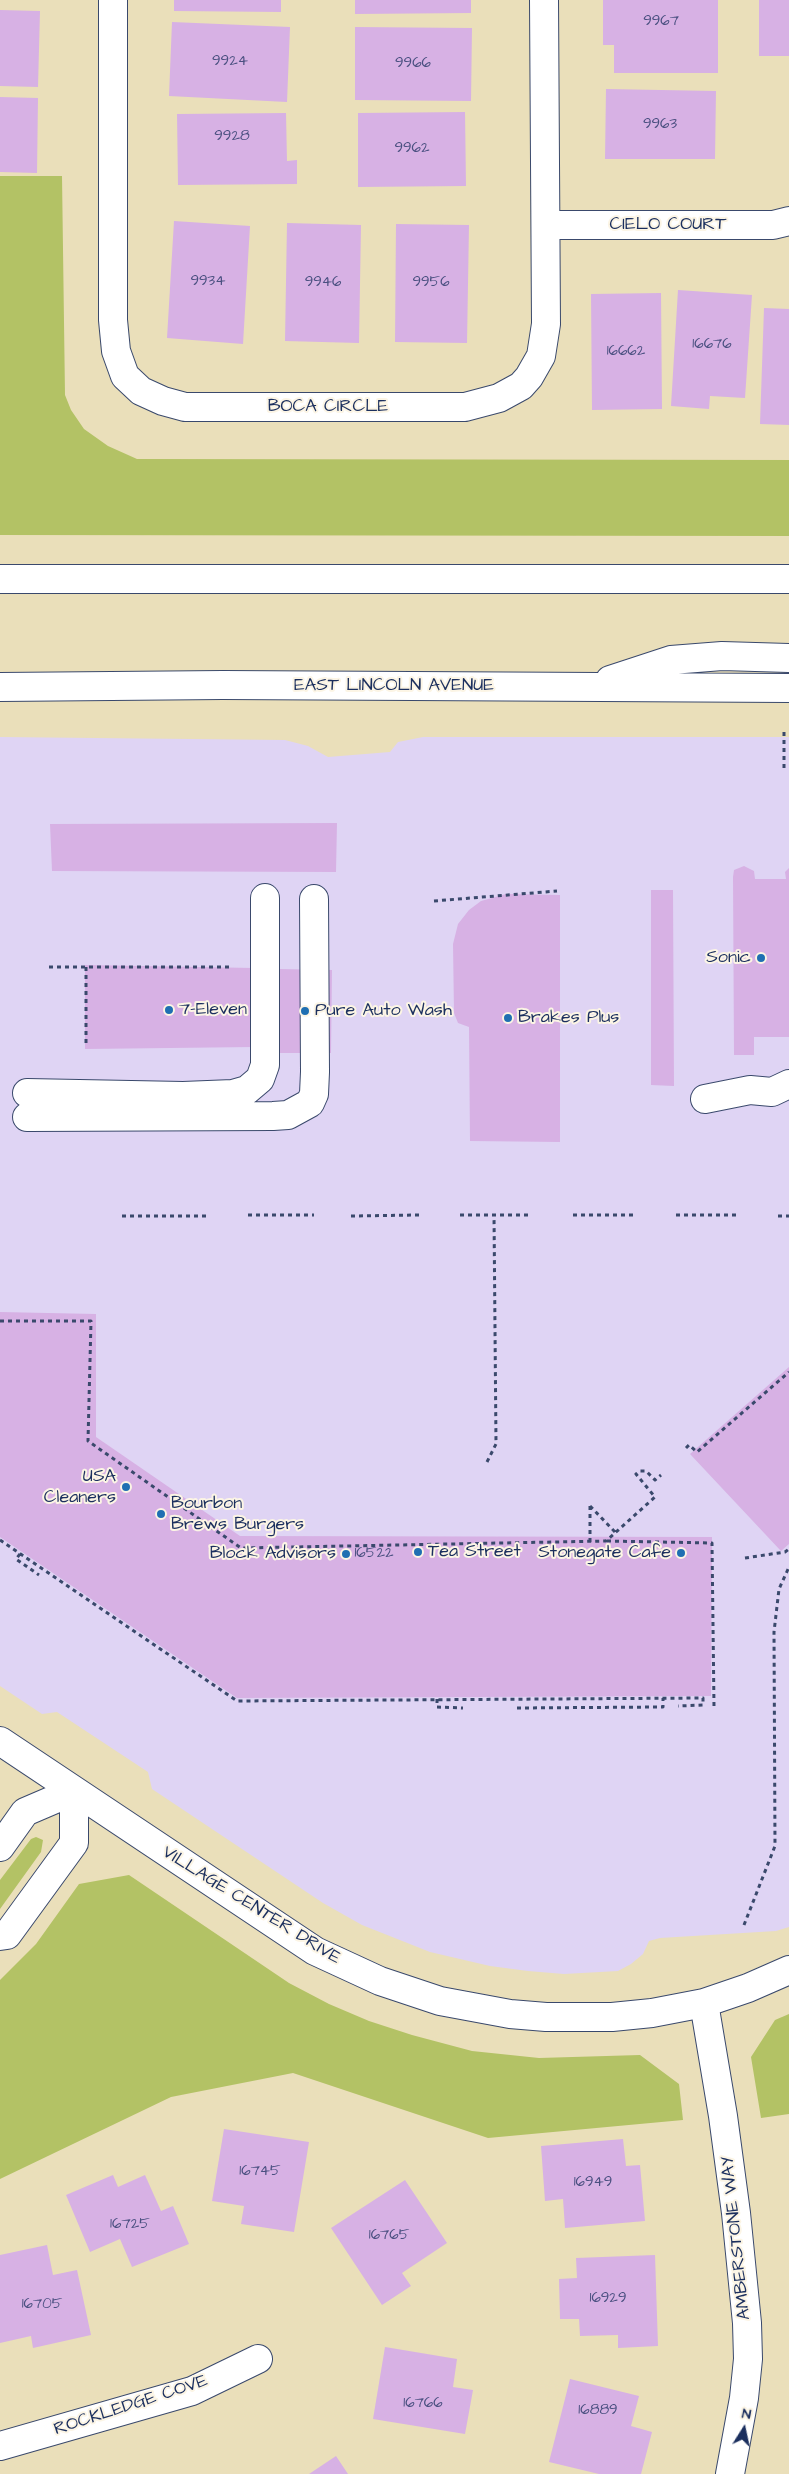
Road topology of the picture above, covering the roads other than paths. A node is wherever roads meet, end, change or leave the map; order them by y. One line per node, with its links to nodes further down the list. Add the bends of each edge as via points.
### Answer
1 (113, 0): 4 (street, BOCA CIRCLE, via 113,320 116,350 125,376 141,391 186,407 465,407 499,398 521,386 529,377 544,345)
2 (544, 0): 4 (street, BOCA CIRCLE)
3 (789, 221): 4 (street, CIELO COURT, via 774,225)
4 (546, 225)
5 (789, 578): 6 (street)
6 (0, 579)
7 (789, 658): 9 (street, via 722,656 671,660)
8 (0, 687): 9 (street, EAST LINCOLN AVENUE)
9 (590, 688): 10 (street, EAST LINCOLN AVENUE)
10 (789, 688)
11 (265, 898): 12 (street, via 265,1065 254,1085 247,1090 226,1094 27,1105 273,1116 288,1115 310,1103 314,1094 315,1072)
12 (314, 899)
13 (789, 1084): 14 (street, via 772,1092 750,1090)
14 (705, 1099)
15 (0, 1741): 16 (street, VILLAGE CENTER DRIVE)
16 (74, 1791): 17 (street, via 25,1812); 18 (street, via 74,1843 7,1935); 20 (street, VILLAGE CENTER DRIVE, via 315,1951 407,1991 476,2009 546,2017 612,2017)
17 (0, 1847)
18 (0, 1936)
19 (789, 1970): 20 (street, VILLAGE CENTER DRIVE)
20 (704, 2003): 23 (street, AMBERSTONE WAY, via 723,2116 747,2323 744,2398)
21 (258, 2359): 22 (street, ROCKLEDGE COVE, via 192,2391)
22 (0, 2446)
23 (730, 2474)

